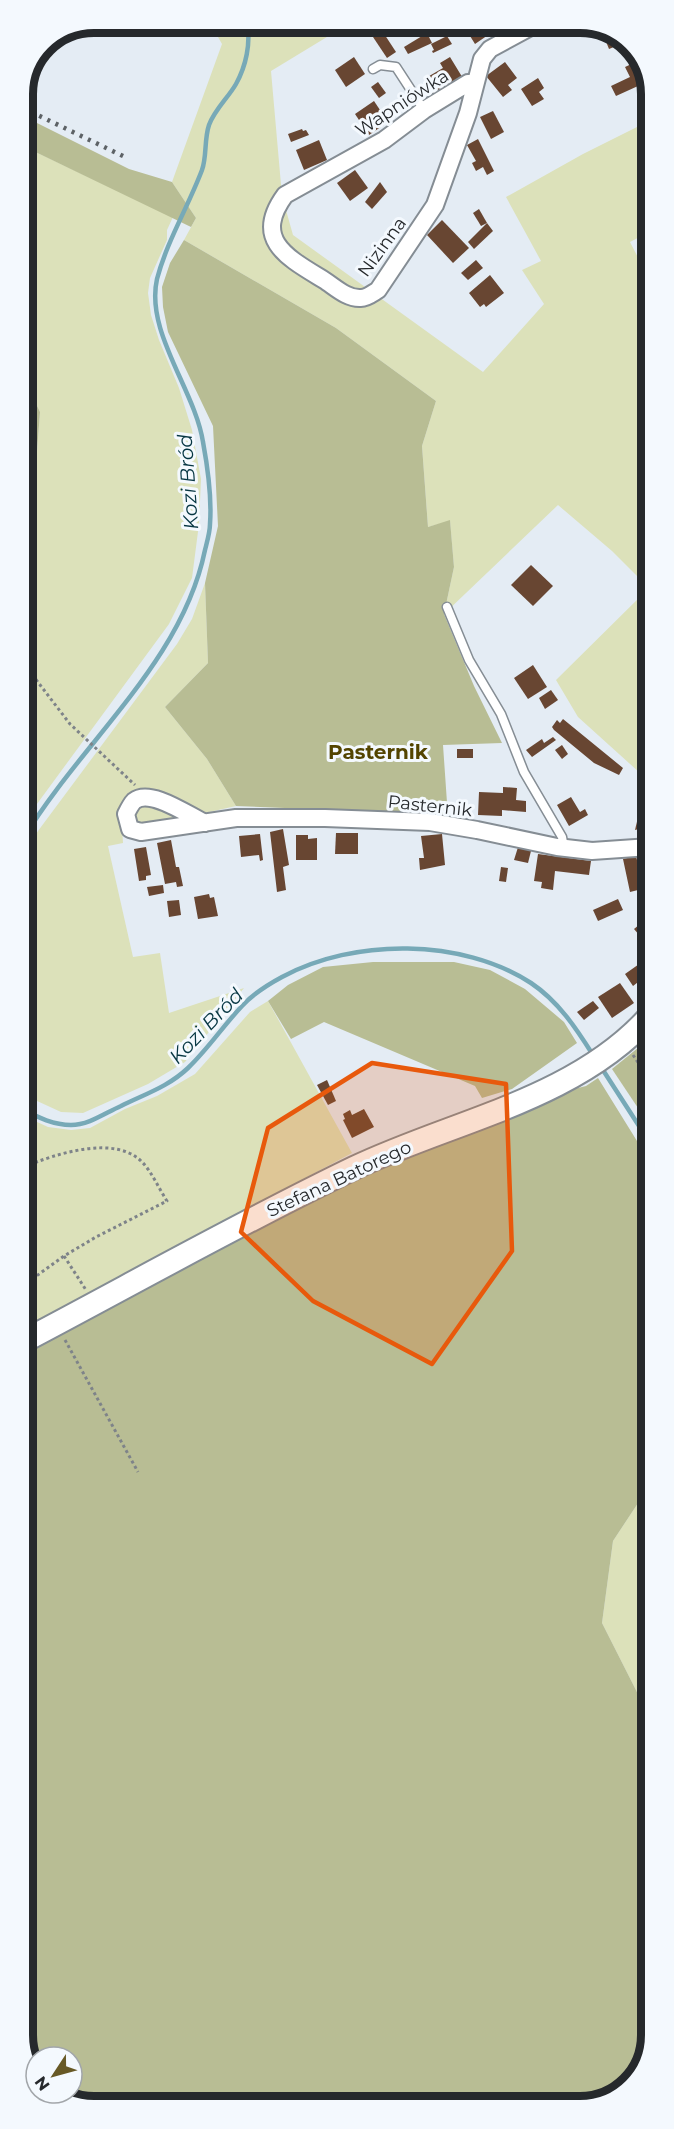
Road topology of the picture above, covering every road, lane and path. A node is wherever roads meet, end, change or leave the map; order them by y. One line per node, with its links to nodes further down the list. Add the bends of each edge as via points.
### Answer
1 (520, 33): 3 (street, Wapniówka, via 490,49 482,59)
2 (373, 69): 4 (lane, via 380,65 396,68)
3 (474, 84): 4 (street, Wapniówka, via 468,83); 5 (street, Nizinna, via 468,113 435,205 378,290 364,298 350,297 294,263 272,234)
4 (424, 110): 5 (street, Wapniówka, via 384,140 285,195)
5 (274, 209)
6 (447, 607): 10 (lane, via 469,660 501,714 524,772 562,837)
7 (33, 676): 8 (path, via 70,724)
8 (147, 796): 9 (street); 9 (street, Pasternik, via 134,801 126,814 130,828 141,832)
9 (205, 823): 10 (street, Pasternik, via 236,818 430,822)
10 (564, 848): 11 (street, Pasternik, via 592,851)
11 (641, 848)
12 (641, 1024): 13 (street, Stefana Batorego)
13 (620, 1044): 14 (path); 18 (street, Stefana Batorego, via 581,1071 523,1100 354,1168)
14 (641, 1069)
15 (33, 1164): 16 (path, via 74,1150 102,1148 128,1152 143,1162 167,1201)
16 (64, 1256): 17 (path); 18 (path)
17 (33, 1278)
18 (95, 1304): 19 (street, Stefana Batorego)
19 (57, 1324): 20 (street, Stefana Batorego); 21 (path)
20 (33, 1336)
21 (138, 1472)

